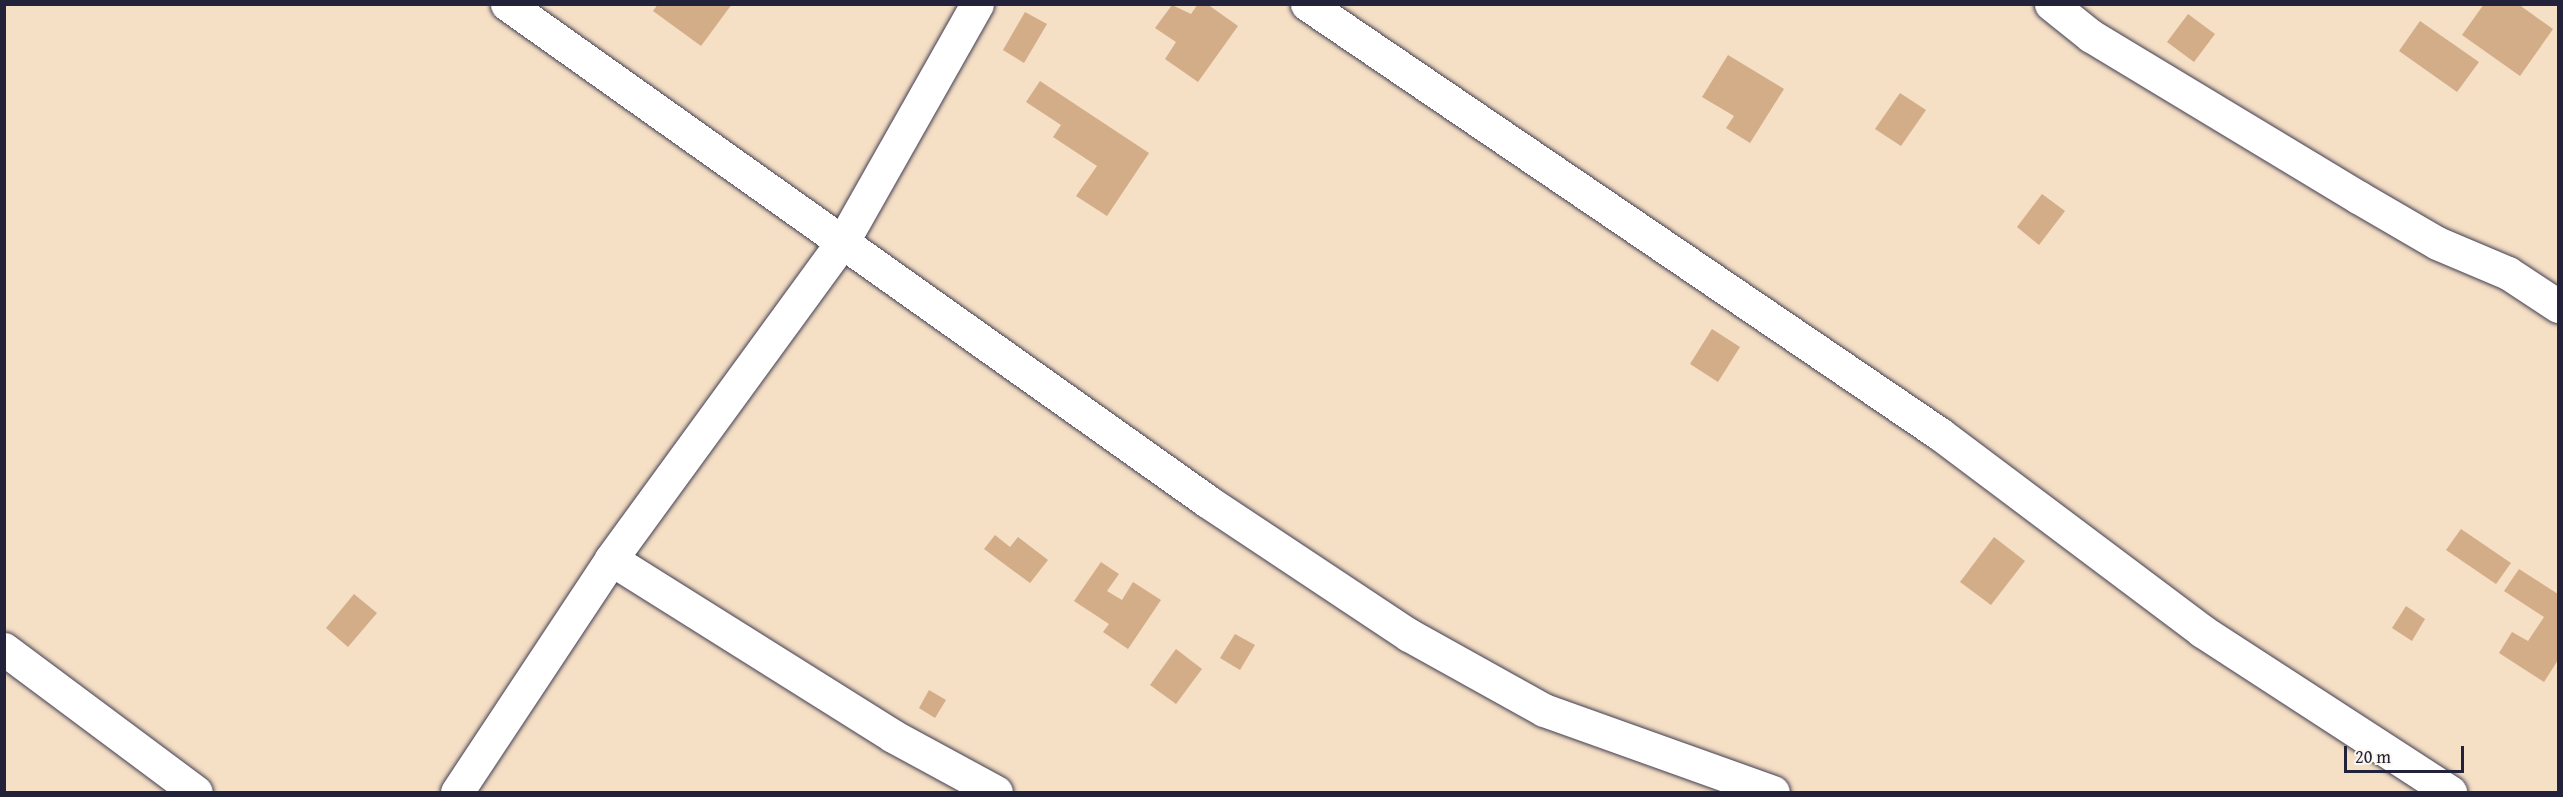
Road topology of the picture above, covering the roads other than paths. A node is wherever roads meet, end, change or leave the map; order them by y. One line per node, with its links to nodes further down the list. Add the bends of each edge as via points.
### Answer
1 (507, 4): 5 (street)
2 (977, 4): 5 (street)
3 (1307, 4): 13 (street, via 1940,434 2202,631)
4 (2051, 4): 6 (street, via 2091,36 2358,197 2437,243 2508,273)
5 (843, 241): 7 (street); 12 (street, via 1207,501 1409,636 1544,710)
6 (2559, 306)
7 (611, 559): 10 (street); 11 (street, via 893,736)
8 (4, 649): 9 (street)
9 (195, 792)
10 (457, 792)
11 (996, 792)
12 (1773, 792)
13 (2450, 792)

